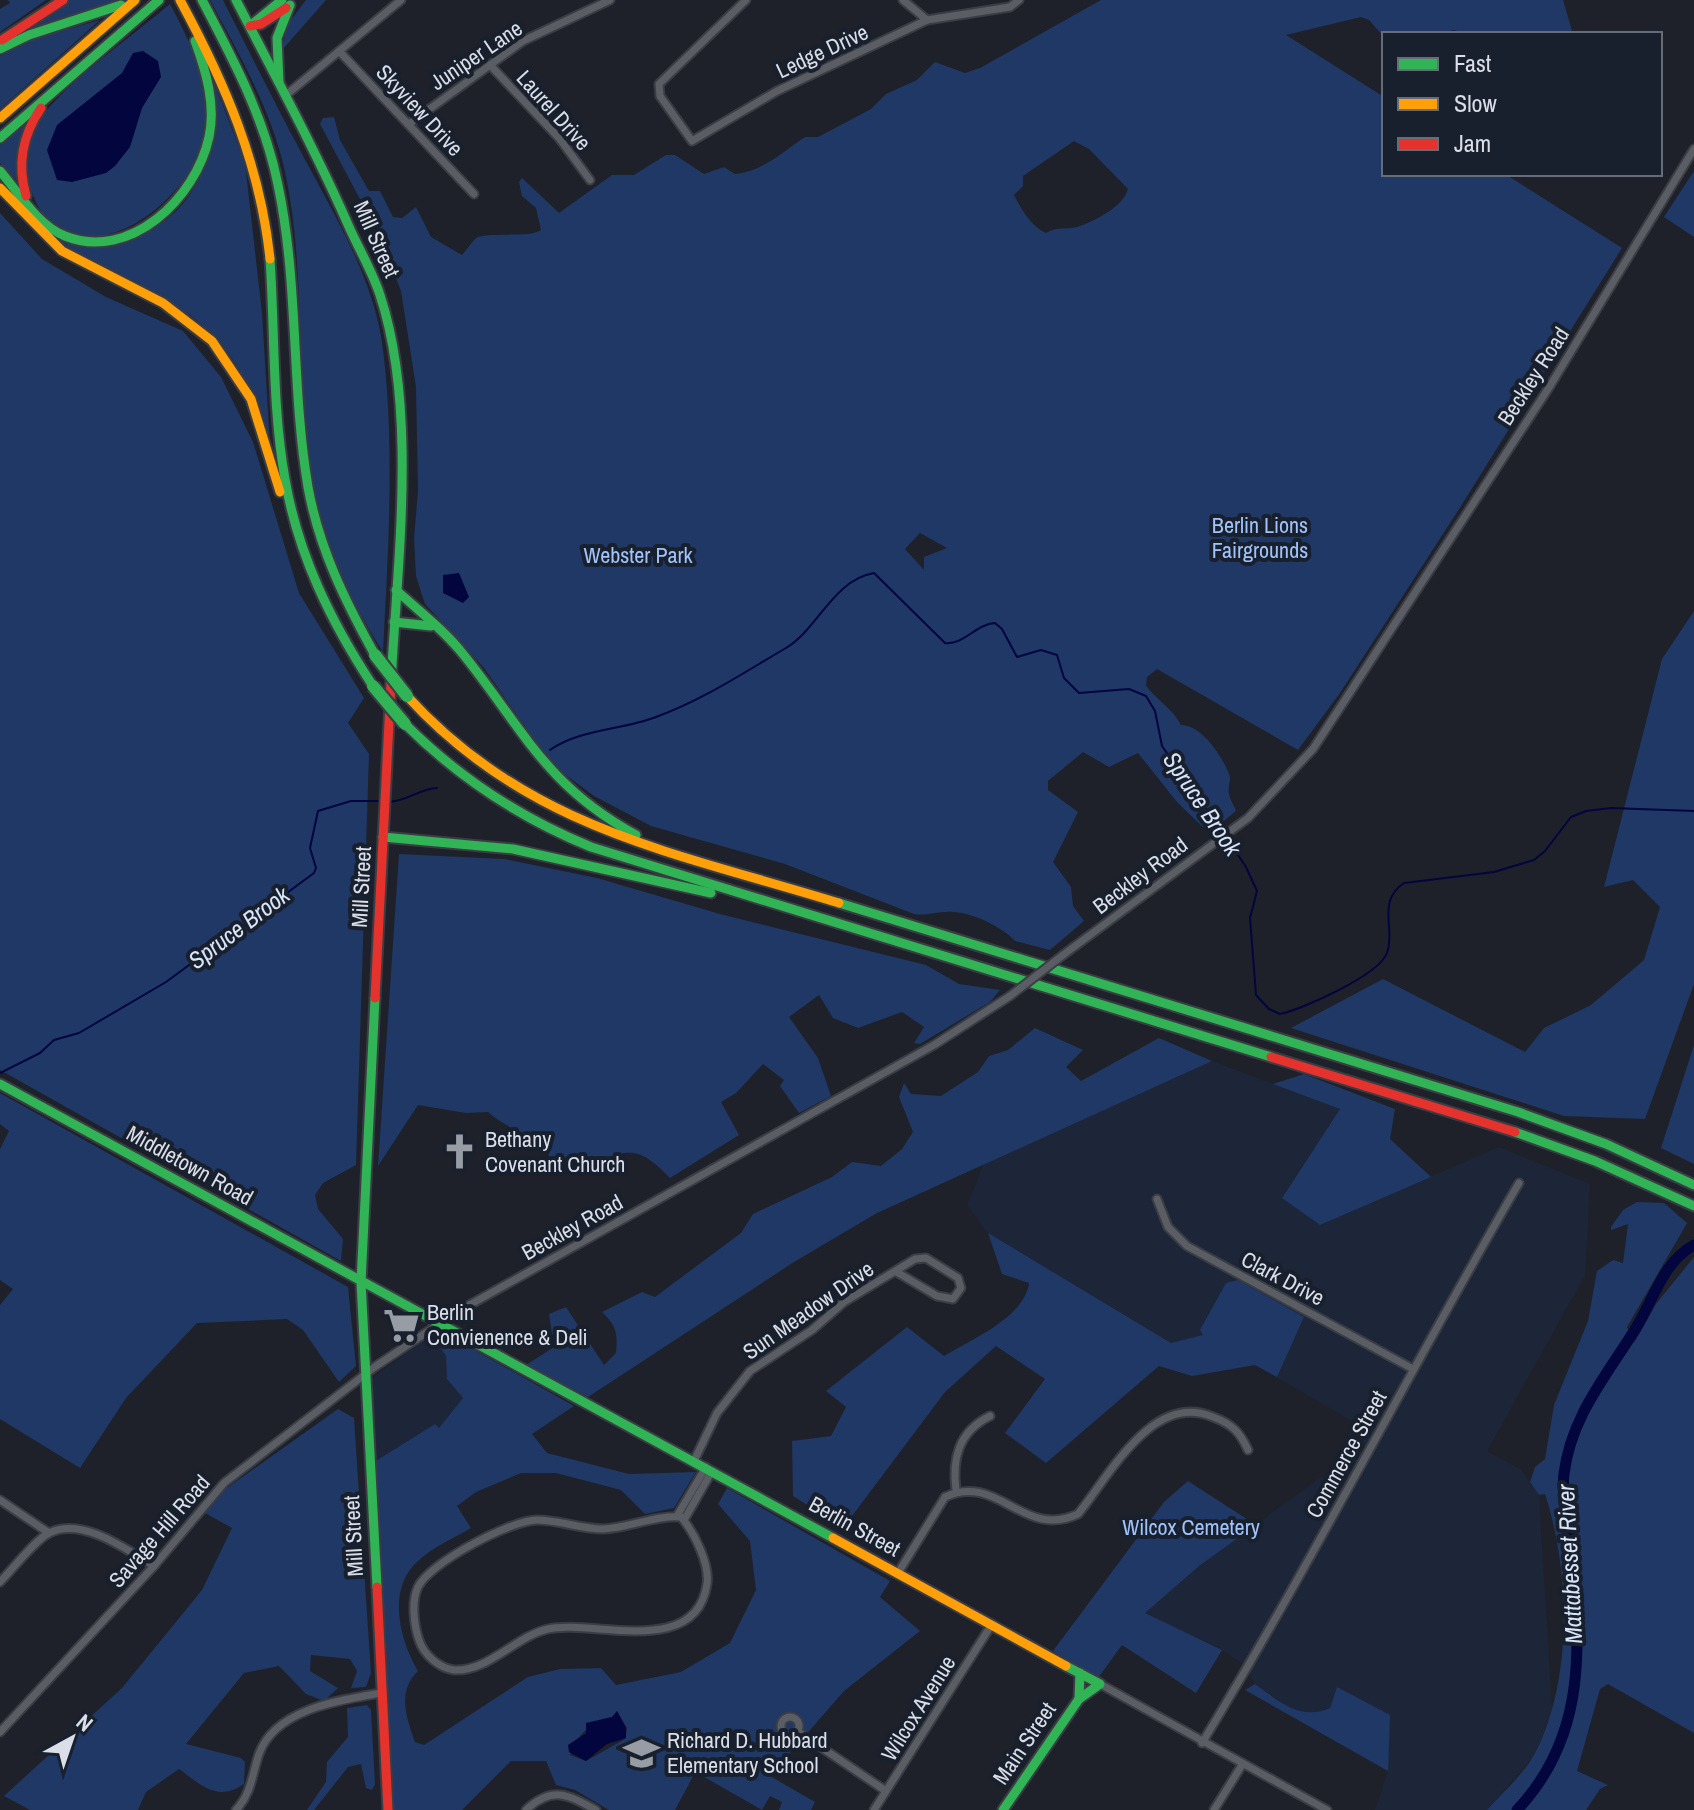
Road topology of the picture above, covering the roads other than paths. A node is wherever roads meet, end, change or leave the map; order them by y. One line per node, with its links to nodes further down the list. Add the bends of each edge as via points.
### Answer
1 (63, 0): 16 (main road)
2 (133, 0): 17 (main road); 23 (main road)
3 (159, 0): 21 (main road)
4 (202, 0): 37 (main road, bridge, via 244,80 272,159 287,240 307,490 330,569 375,655 407,696 461,749 521,792 575,820)
5 (236, 0): 15 (main road, Mill Street)
6 (264, 0): 12 (main road)
7 (401, 0): 18 (street)
8 (610, 0): 19 (street, Juniper Lane, via 523,41)
9 (746, 0): 14 (street, Ledge Drive, via 659,84 660,96 692,141 777,91)
10 (903, 0): 14 (street)
11 (1019, 0): 14 (street, Ledge Drive, via 1010,7)
12 (287, 1): 15 (main road, via 264,23); 20 (main road, via 277,38)
13 (184, 7): 31 (main road, via 208,82 211,117 204,156 178,199 144,227 99,242 63,235); 32 (main road, via 232,101 259,188 280,446)
14 (927, 20)
15 (250, 26): 20 (main road, Mill Street)
16 (0, 42)
17 (0, 49)
18 (339, 51): 22 (street); 24 (street, Skyview Drive)
19 (490, 65): 24 (street, Juniper Lane); 28 (street, Laurel Drive, via 559,138)
20 (279, 82): 22 (main road, Mill Street)
21 (58, 86): 25 (main road); 31 (main road, via 24,141 21,172)
22 (286, 95): 33 (main road, Mill Street, via 369,266 389,329 401,431)
23 (0, 118)
24 (409, 124): 30 (street, Skyview Drive)
25 (0, 138)
26 (1694, 149): 46 (street, Beckley Road, bridge, via 1550,386 1313,749 1248,818 1010,996 934,1045)
27 (0, 171): 31 (main road)
28 (590, 180)
29 (0, 188): 32 (main road, via 55,246 163,303 217,347 254,406 285,511)
30 (474, 194)
31 (31, 207)
32 (298, 536): 38 (main road, bridge, via 327,610 373,686 405,724 472,783 539,824 601,851)
33 (396, 590): 34 (main road, Mill Street); 35 (main road)
34 (394, 622): 35 (main road); 36 (main road, Mill Street)
35 (438, 628): 37 (main road, via 554,779 596,813)
36 (383, 837): 38 (main road, via 513,849); 45 (main road, Mill Street)
37 (664, 850): 41 (main road, via 1518,1112 1616,1148)
38 (769, 903): 43 (main road, via 1520,1134)
39 (1, 1085): 45 (main road, Middletown Road)
40 (1519, 1183): 47 (street, Commerce Street)
41 (1694, 1185)
42 (1157, 1199): 47 (street, Clark Drive, via 1168,1227 1187,1246)
43 (1694, 1206)
44 (895, 1271): 44 (street, Sun Meadow Drive, via 937,1296 953,1299 961,1288 958,1278 926,1258); 51 (street, Sun Meadow Drive, via 750,1371 717,1413)
45 (361, 1282): 46 (main road, Berlin Street); 48 (main road, Mill Street)
46 (437, 1324): 48 (street, Beckley Road); 51 (main road, Berlin Street)
47 (1413, 1369): 66 (street, Commerce Street, via 1270,1631)
48 (364, 1375): 56 (street, Savage Hill Road, via 224,1483); 62 (main road, Mill Street)
49 (990, 1416): 52 (street, via 977,1423 954,1458)
50 (1248, 1450): 52 (street, via 1231,1425 1183,1410 1139,1439 1078,1514 1068,1518 1037,1520 984,1492)
51 (704, 1466): 54 (street, Sun Meadow Drive); 57 (main road, Berlin Street)
52 (956, 1491): 57 (street, via 936,1507)
53 (0, 1500): 55 (street)
54 (680, 1518): 54 (street, via 602,1529 535,1520 492,1531 421,1581 414,1601 419,1642 435,1662 456,1670 471,1668 551,1628 628,1633 668,1626 688,1615 706,1587 706,1570)
55 (49, 1533): 56 (street, via 67,1530 107,1539); 58 (street)
56 (154, 1566): 65 (street, Savage Hill Road)
57 (898, 1573): 59 (main road, Berlin Street)
58 (0, 1582)
59 (992, 1624): 60 (main road, Berlin Street); 68 (street, Wilcox Avenue)
60 (1080, 1673): 61 (main road, Berlin Street); 63 (main road, Main Street)
61 (1100, 1684): 63 (main road, Main Street); 66 (street, Berlin Street)
62 (381, 1693): 69 (street, via 281,1724 265,1741 251,1789); 70 (main road, Mill Street)
63 (1079, 1699): 74 (main road, Main Street)
64 (797, 1731): 68 (street)
65 (0, 1732)
66 (1202, 1743): 67 (street, Berlin Street)
67 (1242, 1765): 75 (street); 76 (street, Berlin Street)
68 (886, 1791): 73 (street, Wilcox Avenue)
69 (236, 1810)
70 (388, 1810)
71 (526, 1810): 72 (street, via 546,1794 561,1792)
72 (596, 1810)
73 (874, 1810)
74 (1003, 1810)
75 (1214, 1810)
76 (1327, 1810)

